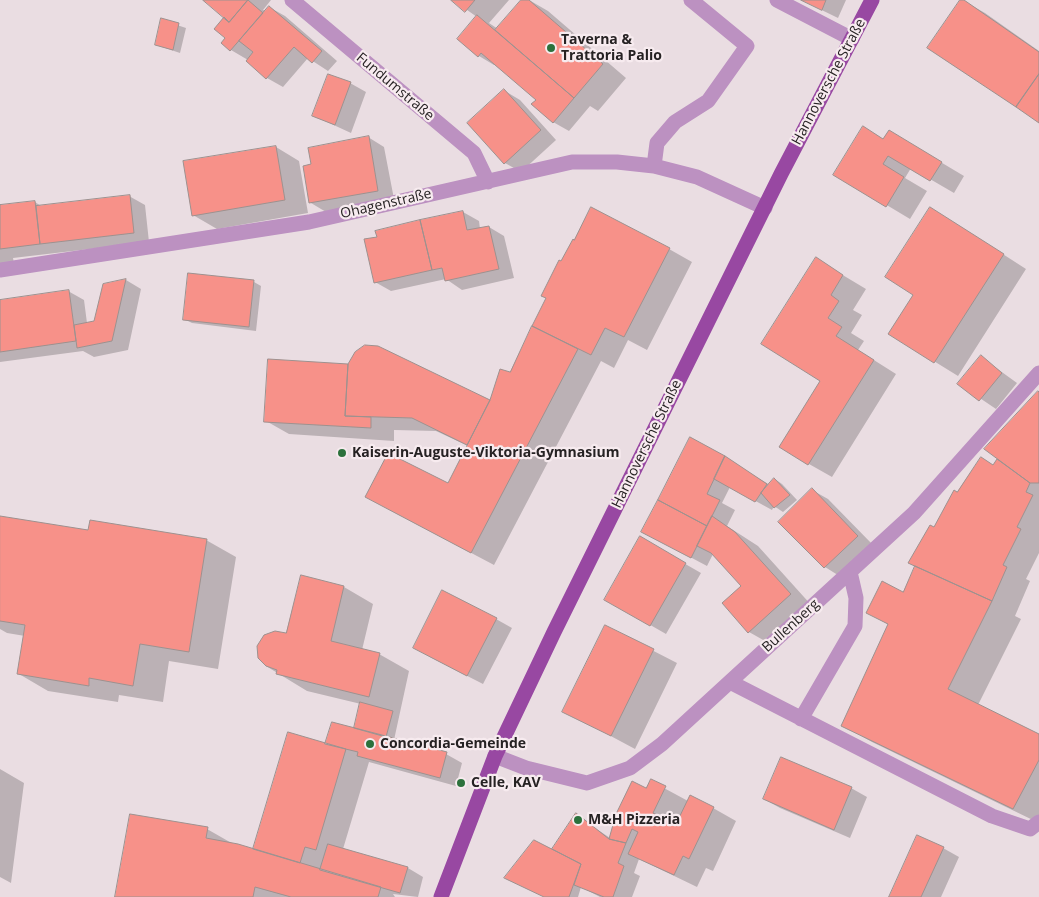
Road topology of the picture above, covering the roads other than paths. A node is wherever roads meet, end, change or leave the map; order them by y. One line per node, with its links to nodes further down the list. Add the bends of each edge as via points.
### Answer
1 (292, 0): 7 (street, Fundumstraße, via 474,153)
2 (691, 0): 6 (street, via 747,46 708,101 675,122 658,143)
3 (777, 0): 5 (street)
4 (872, 0): 5 (main road, Hannoversche Straße)
5 (852, 39): 8 (main road, Hannoversche Straße)
6 (654, 166): 7 (street, Ohagenstraße, via 572,162); 8 (street, Ohagenstraße, via 697,177)
7 (488, 182): 9 (street, Ohagenstraße, via 309,222)
8 (765, 208): 14 (main road, Hannoversche Straße)
9 (0, 270)
10 (1039, 373): 11 (street, Bullenberg, via 914,513)
11 (850, 572): 12 (street, Bullenberg); 13 (street, via 856,598 856,626)
12 (730, 682): 13 (street); 14 (street, Bullenberg, via 662,744 630,768 587,783 526,768)
13 (801, 719): 15 (street, via 992,816 1030,830)
14 (495, 756): 16 (main road, Hannoversche Straße)
15 (1039, 822)
16 (442, 897)

